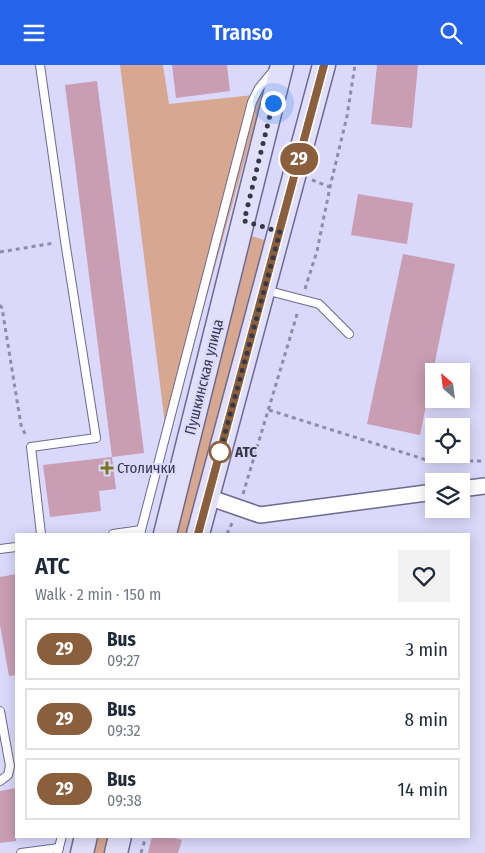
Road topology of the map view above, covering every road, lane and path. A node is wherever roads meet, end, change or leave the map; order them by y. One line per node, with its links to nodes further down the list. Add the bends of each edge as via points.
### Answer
1 (40, 65): 7 (lane)
2 (278, 65): 19 (lane, via 259,87 252,102)
3 (282, 65): 5 (main road, Пушкинская улица)
4 (324, 65): 6 (main road)
5 (244, 221): 6 (main road); 22 (main road, Пушкинская улица)
6 (280, 232): 9 (main road)
7 (65, 241): 8 (path); 13 (lane, via 96,438)
8 (0, 252)
9 (265, 290): 11 (lane, via 319,304); 18 (main road)
10 (0, 305): 13 (path, via 22,425)
11 (349, 334)
12 (269, 409): 14 (path, via 430,461)
13 (31, 447): 20 (lane)
14 (485, 461)
15 (485, 485): 16 (street)
16 (470, 488)
17 (425, 493): 18 (street, via 260,515)
18 (208, 497): 23 (main road)
19 (141, 532): 21 (lane)
20 (41, 533)
21 (127, 533)
22 (165, 533)
23 (198, 533)
24 (15, 547): 25 (lane)
25 (0, 549)
26 (0, 711): 27 (lane, via 10,766 8,775)
27 (0, 781)
28 (61, 838): 32 (lane)
29 (86, 838): 34 (main road)
30 (120, 838): 35 (main road)
31 (145, 838): 36 (path)
32 (58, 851): 33 (lane)
33 (21, 853)
34 (82, 853)
35 (116, 853)
36 (141, 853)

